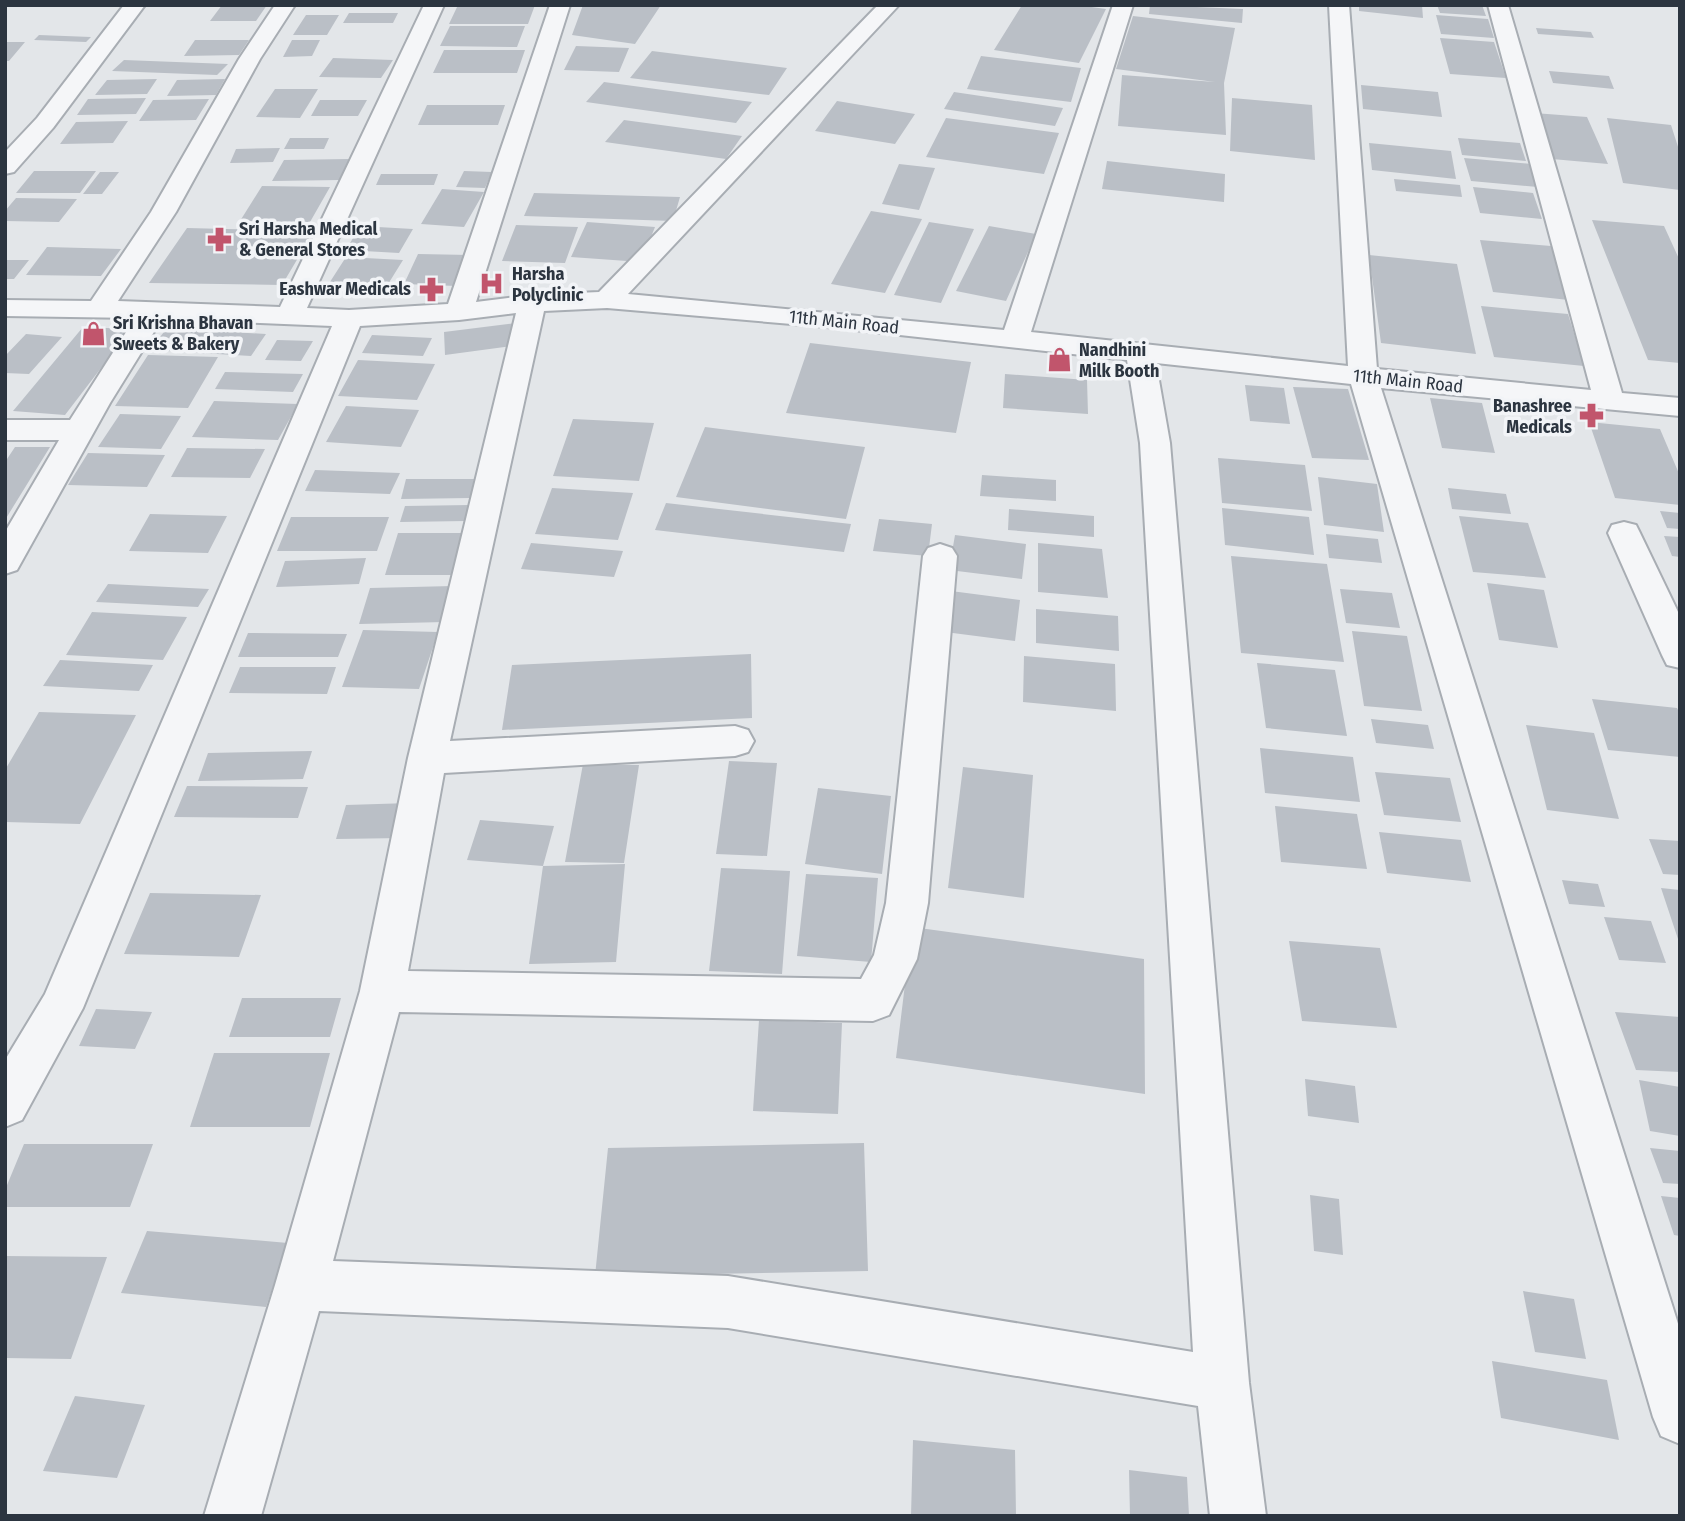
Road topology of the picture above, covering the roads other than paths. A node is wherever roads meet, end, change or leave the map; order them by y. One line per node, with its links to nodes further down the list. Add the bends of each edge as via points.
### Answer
1 (135, 5): 9 (street, via 45,124)
2 (285, 5): 13 (street, via 258,41 133,262)
3 (434, 5): 16 (street)
4 (560, 5): 15 (street)
5 (889, 5): 10 (street)
6 (1123, 5): 18 (street)
7 (1339, 5): 20 (street)
8 (1497, 5): 21 (street)
9 (5, 167)
10 (607, 300): 11 (street, 11th Main Road); 18 (street, 11th Main Road)
11 (532, 303): 15 (street, 11th Main Road); 30 (street)
12 (5, 308): 13 (street, 11th Main Road)
13 (99, 309): 14 (street, 11th Main Road)
14 (154, 310): 16 (street, 11th Main Road); 24 (street)
15 (459, 312): 17 (street, 11th Main Road)
16 (289, 317): 17 (street, 11th Main Road)
17 (349, 318): 32 (street, via 61,1008)
18 (1014, 341): 19 (street, 11th Main Road)
19 (1140, 353): 20 (street, 11th Main Road); 34 (street, via 1155,443)
20 (1363, 377): 21 (street, 11th Main Road); 35 (street)
21 (1609, 400): 22 (street, 11th Main Road)
22 (1680, 407)
23 (5, 430): 24 (street)
24 (79, 430): 27 (street)
25 (1624, 533): 28 (street)
26 (940, 556): 31 (street, via 907,903 895,959 873,1000)
27 (5, 562)
28 (1680, 655)
29 (735, 741): 30 (street)
30 (427, 758): 31 (street)
31 (382, 991): 33 (street)
32 (5, 1104)
33 (301, 1285): 34 (street, via 728,1302); 36 (street)
34 (1222, 1383): 37 (street)
35 (1680, 1417)
36 (232, 1516)
37 (1238, 1516)

